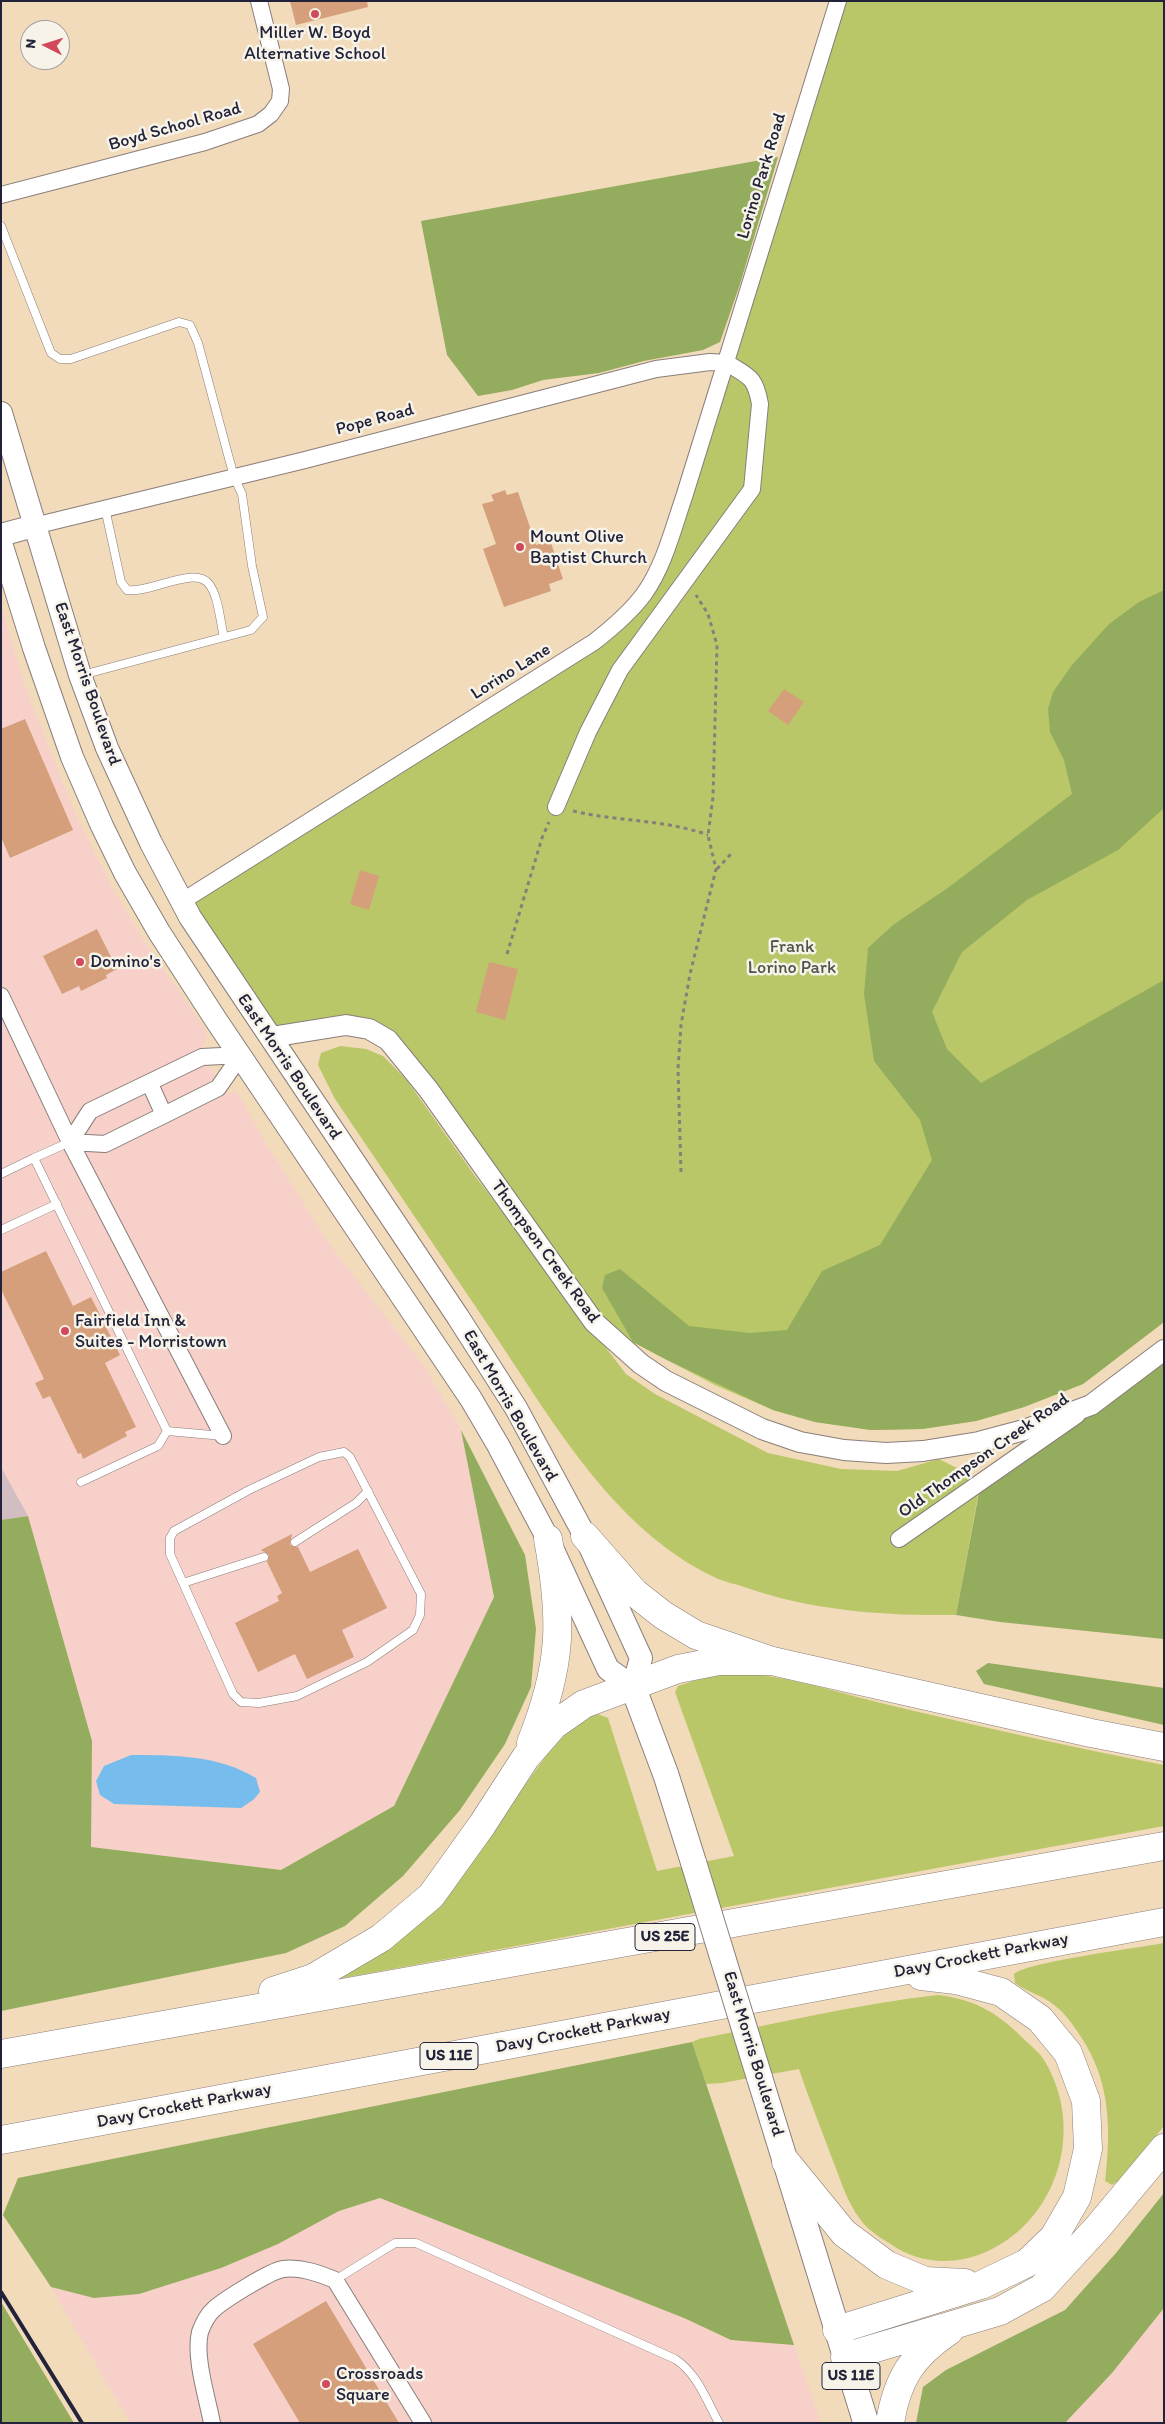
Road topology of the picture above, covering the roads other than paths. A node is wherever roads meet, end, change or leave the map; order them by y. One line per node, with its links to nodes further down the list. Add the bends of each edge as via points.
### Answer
1 (259, 1): 3 (street, Boyd School Road, via 281,89 276,108 258,124 204,142)
2 (838, 1): 5 (street, Lorino Park Road)
3 (1, 195)
4 (1, 226): 7 (lane, via 51,352 60,359 71,359 179,322 190,325 198,343)
5 (727, 363): 7 (street, Pope Road, via 656,369); 14 (street, via 753,380 760,404 752,489 620,670 588,732); 15 (street, Lorino Lane, via 657,572 645,593 620,622 535,681)
6 (1, 413): 9 (main road, East Morris Boulevard)
7 (234, 477): 8 (street, Pope Road); 12 (lane, via 242,494 262,617 251,630)
8 (105, 508): 9 (street, Pope Road); 12 (lane, via 121,582 127,590 136,592 182,579 200,578 209,583)
9 (34, 526): 10 (main road); 13 (main road, East Morris Boulevard)
10 (1, 535)
11 (1, 543): 18 (main road, East Morris Boulevard, via 52,704 102,826 159,932)
12 (224, 637): 13 (lane)
13 (80, 675): 15 (main road, East Morris Boulevard, via 107,748)
14 (556, 807)
15 (181, 902): 17 (main road, East Morris Boulevard)
16 (1, 996): 21 (street)
17 (271, 1037): 18 (main road); 27 (street, Thompson Creek Road, via 346,1025 368,1029 388,1040 428,1089 594,1322 640,1364 666,1381 762,1429 800,1442 844,1450 923,1451 979,1442 1024,1430); 32 (main road, East Morris Boulevard, via 511,1401)
18 (241, 1055): 19 (street, via 202,1057); 20 (street, via 218,1088); 33 (main road, East Morris Boulevard, via 471,1399)
19 (150, 1084): 20 (street); 21 (street, via 90,1111)
20 (164, 1115): 21 (street, via 105,1144)
21 (70, 1142): 22 (lane); 29 (street)
22 (34, 1158): 23 (lane); 24 (lane)
23 (1, 1174)
24 (56, 1204): 25 (lane); 28 (lane)
25 (1, 1230)
26 (1164, 1350): 27 (street, Thompson Creek Road)
27 (1091, 1405): 34 (street, Old Thompson Creek Road)
28 (167, 1431): 29 (lane); 30 (lane, via 158,1446)
29 (223, 1436)
30 (81, 1482)
31 (368, 1491): 35 (lane, via 356,1503); 37 (lane, via 350,1456 344,1452 319,1457 249,1490 174,1531 170,1538 170,1554); 37 (lane, via 421,1594 420,1615 413,1630 367,1662 341,1675 298,1696 259,1703 241,1702 233,1694)
32 (585, 1536): 38 (highway, via 635,1593 671,1620 696,1635); 39 (main road, East Morris Boulevard, via 641,1658)
33 (548, 1539): 39 (main road, East Morris Boulevard, via 608,1669); 41 (highway, via 557,1587 559,1629 555,1669)
34 (899, 1539)
35 (296, 1542)
36 (264, 1557): 37 (lane)
37 (183, 1583)
38 (772, 1661): 39 (highway, via 720,1661 678,1669); 40 (highway)
39 (633, 1687): 41 (highway, via 584,1704 554,1725); 49 (main road, East Morris Boulevard / US 11E, bridge, via 666,1775)
40 (1164, 1747)
41 (526, 1757): 45 (highway, via 431,1896 381,1938 313,1978)
42 (1164, 1846): 45 (highway, US 25E)
43 (1164, 1922): 44 (highway, Davy Crockett Parkway)
44 (889, 1973): 47 (highway, Davy Crockett Parkway / US 11E); 51 (highway, via 956,1980 1001,1992 1040,2019 1068,2052 1086,2101 1088,2149 1076,2197 1054,2237 1027,2263)
45 (166, 2025): 46 (highway)
46 (1, 2054)
47 (5, 2139)
48 (1164, 2148): 52 (highway, via 1042,2288 1000,2311)
49 (786, 2162): 51 (highway, via 844,2234 886,2265 925,2281); 53 (main road, East Morris Boulevard / US 11E)
50 (335, 2280): 55 (street, via 300,2269 281,2269 214,2309 206,2318 200,2333 199,2355); 56 (street); 57 (lane, via 395,2243 416,2243 675,2359 685,2365)
51 (981, 2285): 53 (highway)
52 (962, 2322): 54 (highway); 59 (highway, via 927,2346 906,2370 894,2401)
53 (837, 2330): 54 (main road, East Morris Boulevard / US 11E)
54 (845, 2357): 58 (main road, East Morris Boulevard / US 11E)
55 (212, 2423)
56 (423, 2423)
57 (719, 2423)
58 (866, 2423)
59 (890, 2423)

